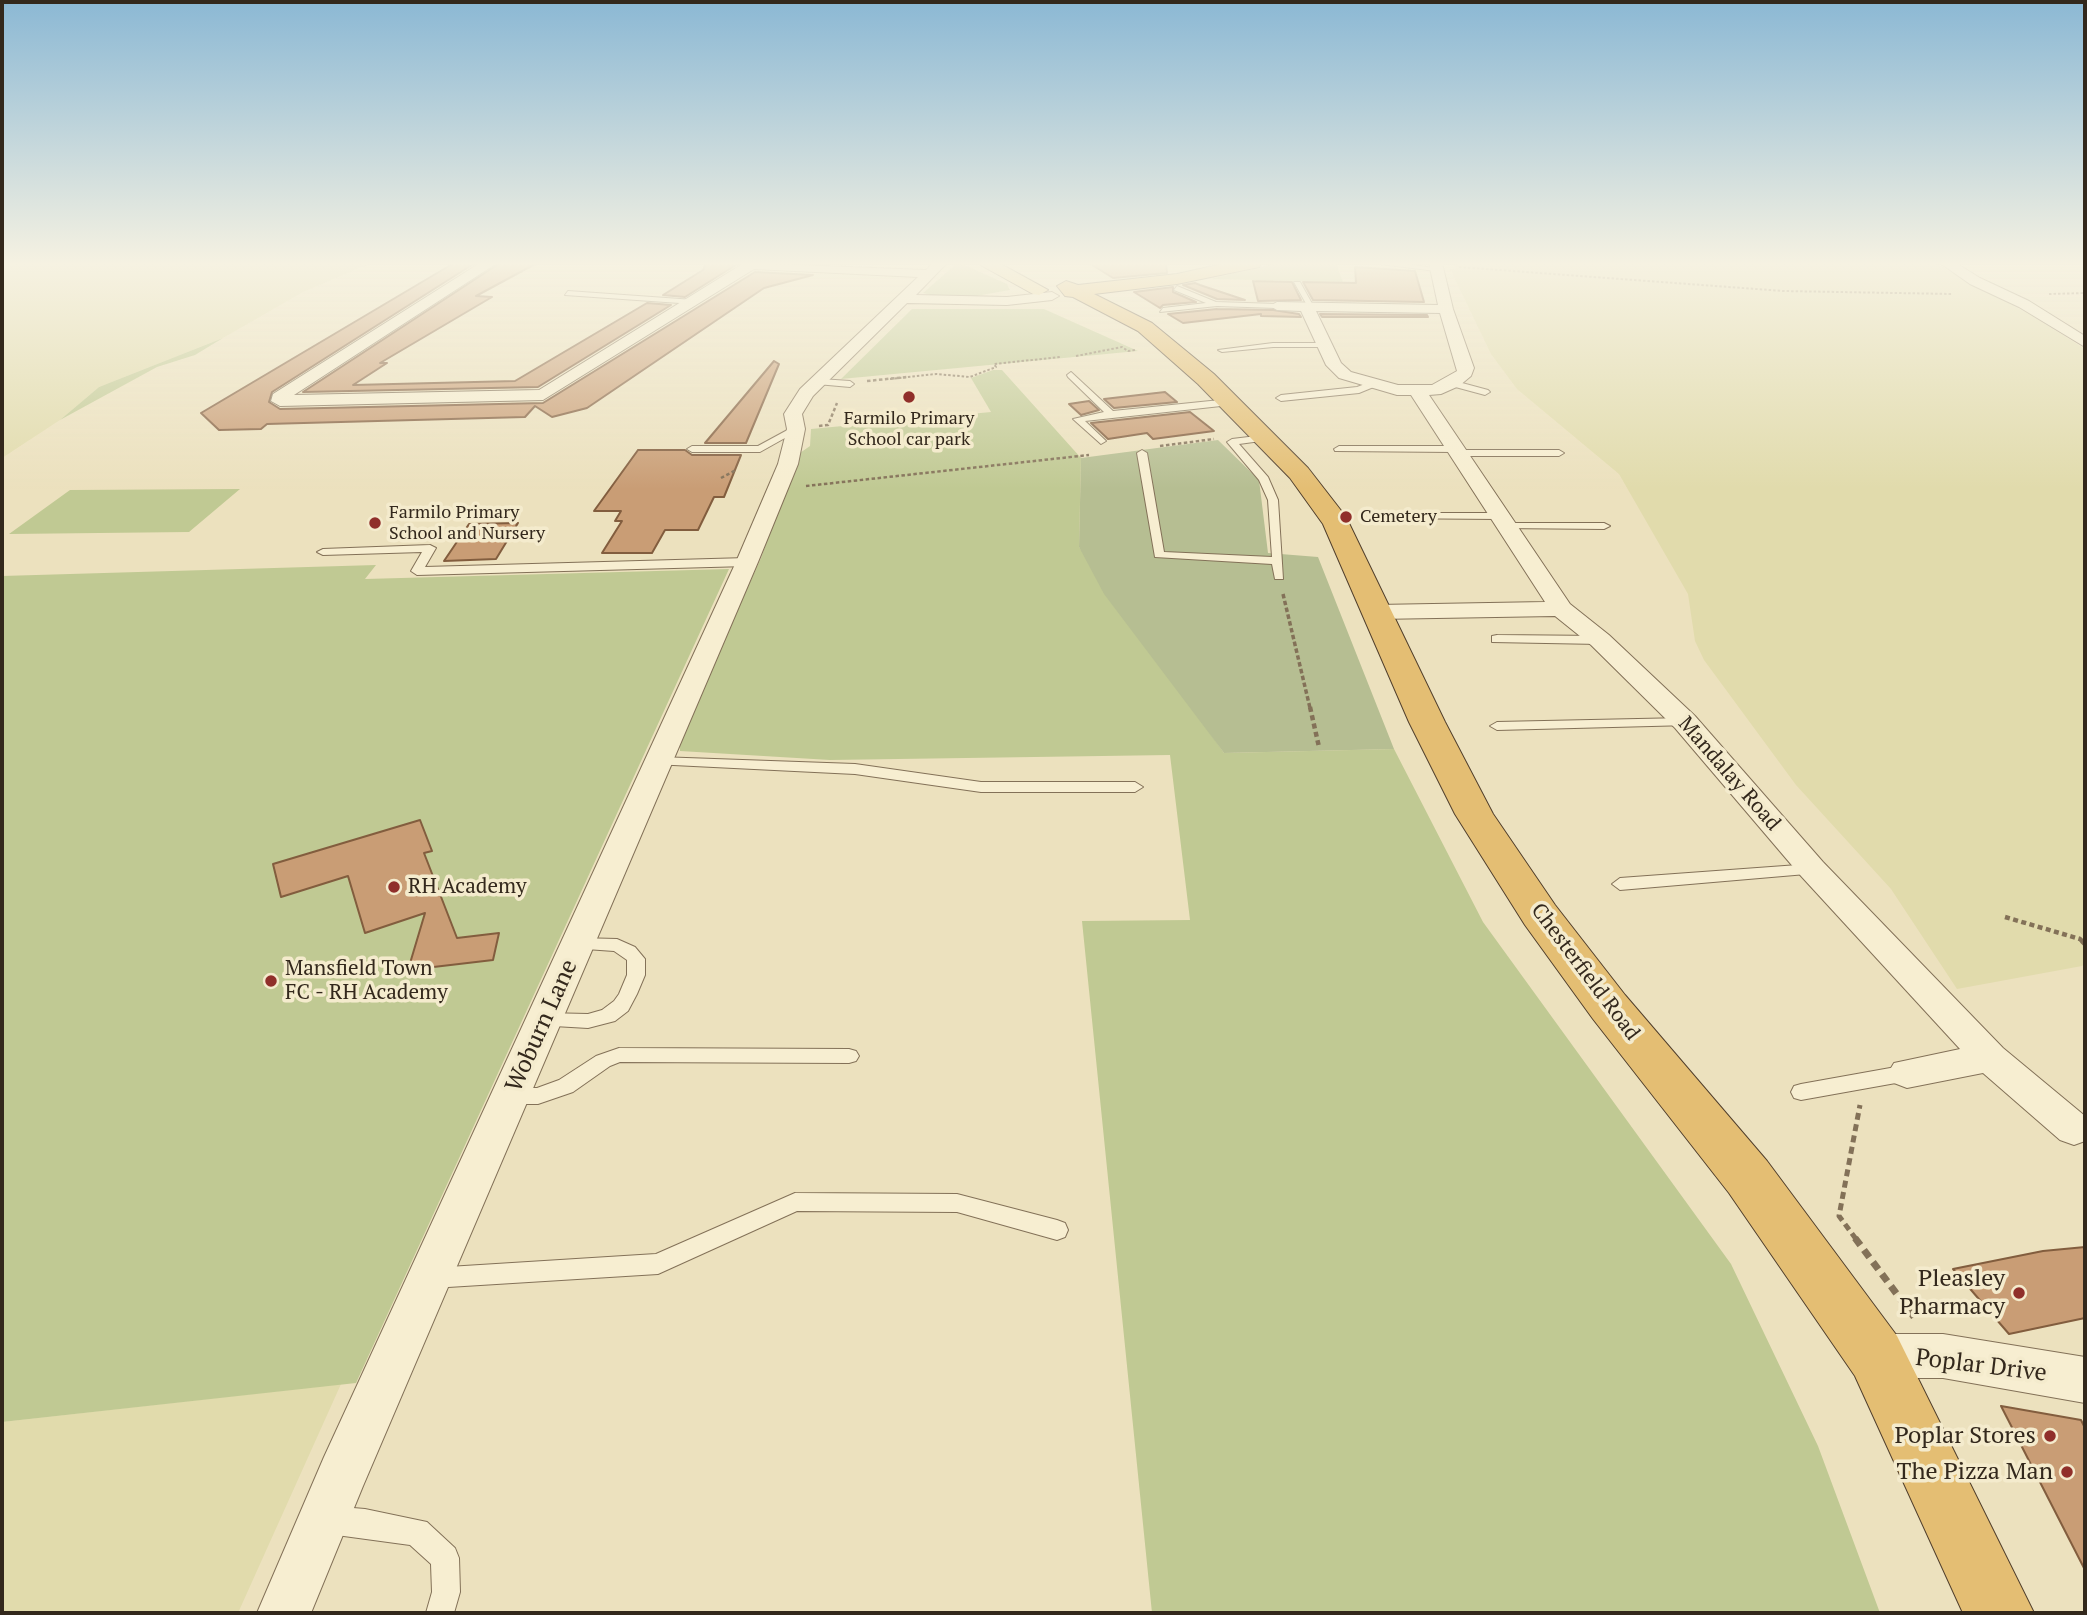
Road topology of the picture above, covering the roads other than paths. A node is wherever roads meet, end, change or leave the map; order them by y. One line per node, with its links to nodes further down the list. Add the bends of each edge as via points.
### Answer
1 (370, 338): 2 (street, via 280,401 543,395)
2 (635, 338)
3 (865, 338): 10 (street)
4 (1156, 338): 17 (highway, Chesterfield Road)
5 (1323, 338): 7 (street)
6 (1456, 338): 11 (street, via 1466,368)
7 (1326, 345): 8 (lane); 13 (street, via 1334,365 1345,375)
8 (1222, 350)
9 (1071, 374): 18 (lane)
10 (820, 382): 12 (lane); 19 (street, Woburn Lane, via 806,393 793,414)
11 (1452, 382): 14 (street); 15 (lane)
12 (850, 384)
13 (1373, 384): 14 (street); 16 (lane, via 1359,390)
14 (1418, 392): 24 (street, Mandalay Road)
15 (1485, 392)
16 (1281, 398)
17 (1230, 402): 18 (lane); 20 (highway, Chesterfield Road)
18 (1111, 414): 21 (lane, via 1078,419)
19 (795, 433): 22 (lane, via 760,449); 32 (street, Woburn Lane, via 788,464)
20 (1265, 438): 31 (lane, via 1232,442 1264,479 1273,500); 35 (highway, Chesterfield Road, via 1336,523)
21 (1101, 441)
22 (692, 449)
23 (1339, 449): 24 (lane)
24 (1457, 451): 26 (lane); 28 (street, Mandalay Road)
25 (1142, 453): 31 (lane, via 1159,555)
26 (1559, 453)
27 (1379, 516): 28 (lane)
28 (1501, 521): 29 (lane); 34 (street, Mandalay Road)
29 (1604, 526)
30 (323, 552): 32 (lane, via 430,548 417,571)
31 (1278, 561): 33 (lane)
32 (747, 562): 40 (street, Woburn Lane)
33 (1279, 576)
34 (1561, 609): 35 (street); 37 (street, Mandalay Road)
35 (1377, 612): 54 (highway, Chesterfield Road, via 1474,814 1540,915 1748,1177)
36 (1497, 639): 37 (lane)
37 (1600, 640): 38 (street, Mandalay Road)
38 (1685, 722): 39 (lane); 42 (street, Mandalay Road)
39 (1497, 726)
40 (658, 761): 41 (lane, via 855,769 981,787); 44 (street, Woburn Lane)
41 (1135, 787)
42 (1812, 870): 43 (lane); 47 (street, Mandalay Road)
43 (1620, 884)
44 (578, 944): 45 (street, Woburn Lane); 45 (lane, via 617,945 629,951 636,967 628,994 608,1016 588,1021)
45 (544, 1020): 50 (street, Woburn Lane)
46 (849, 1056): 50 (lane, via 619,1055 566,1086 538,1096)
47 (1990, 1058): 48 (street); 51 (street, Mandalay Road)
48 (1908, 1073): 49 (lane)
49 (1801, 1092)
50 (510, 1096): 53 (street, Woburn Lane)
51 (2074, 1129)
52 (1057, 1230): 53 (lane, via 957,1203 795,1202 658,1264)
53 (429, 1279): 56 (street, Woburn Lane)
54 (1876, 1356): 55 (street, Poplar Drive, via 1943,1356); 59 (highway, Chesterfield Road)
55 (2085, 1380)
56 (324, 1520): 57 (street, Woburn Lane); 58 (lane, via 417,1532 445,1558 446,1592)
57 (284, 1613)
58 (440, 1613)
59 (1999, 1613)

